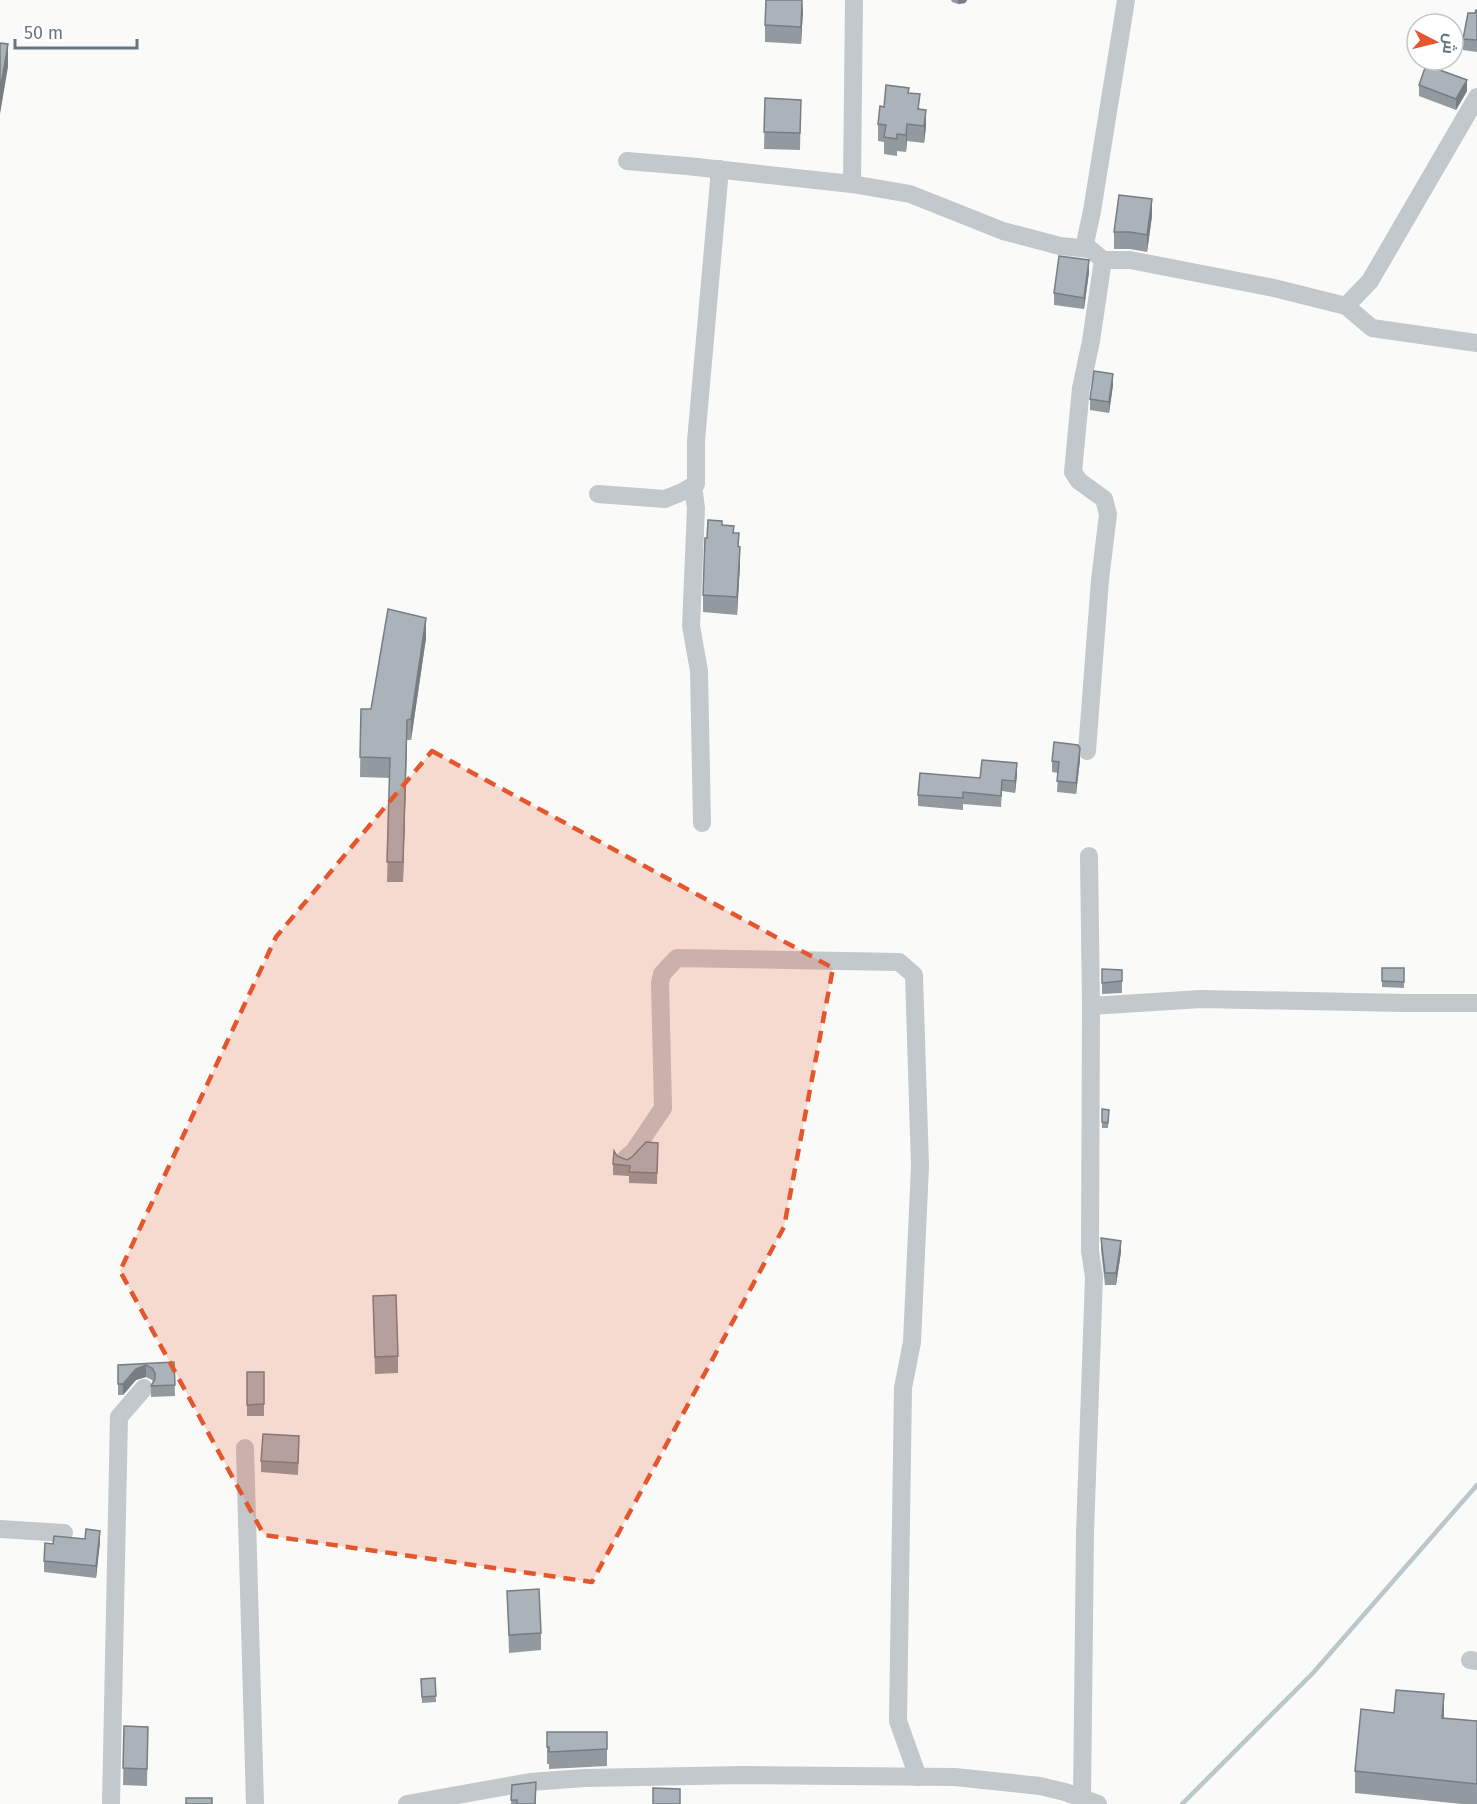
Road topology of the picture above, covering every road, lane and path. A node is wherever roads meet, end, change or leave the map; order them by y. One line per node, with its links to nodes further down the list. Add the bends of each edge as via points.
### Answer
1 (854, 0): 6 (street)
2 (1126, 0): 7 (street)
3 (1477, 97): 9 (street, via 1370,281)
4 (627, 161): 5 (street)
5 (720, 169): 6 (street); 11 (street)
6 (852, 184): 7 (street, via 910,194 1003,231)
7 (1084, 249): 8 (street)
8 (1103, 260): 9 (street, via 1130,260 1174,268); 13 (street, via 1073,472 1104,499 1108,514)
9 (1346, 306): 10 (street, via 1372,328)
10 (1477, 343)
11 (693, 486): 12 (street, via 665,499); 14 (street, via 696,508 690,626 699,671)
12 (597, 494)
13 (1088, 751)
14 (702, 824)
15 (1089, 856): 17 (street)
16 (1477, 1003): 17 (street, via 1201,999)
17 (1091, 1006): 24 (street, via 1090,1251 1094,1277 1085,1533)
18 (625, 1159): 23 (street, via 663,1108 660,983 662,974 677,958 898,962 914,975 920,1166 912,1342 903,1388 898,1721)
19 (144, 1388): 25 (street, via 119,1417)
20 (245, 1449): 26 (street)
21 (0, 1529): 22 (street)
22 (64, 1533)
23 (918, 1777): 24 (street, via 1040,1786); 27 (street, via 585,1778 507,1785)
24 (1090, 1801)
25 (111, 1804)
26 (255, 1804)
27 (407, 1804)

